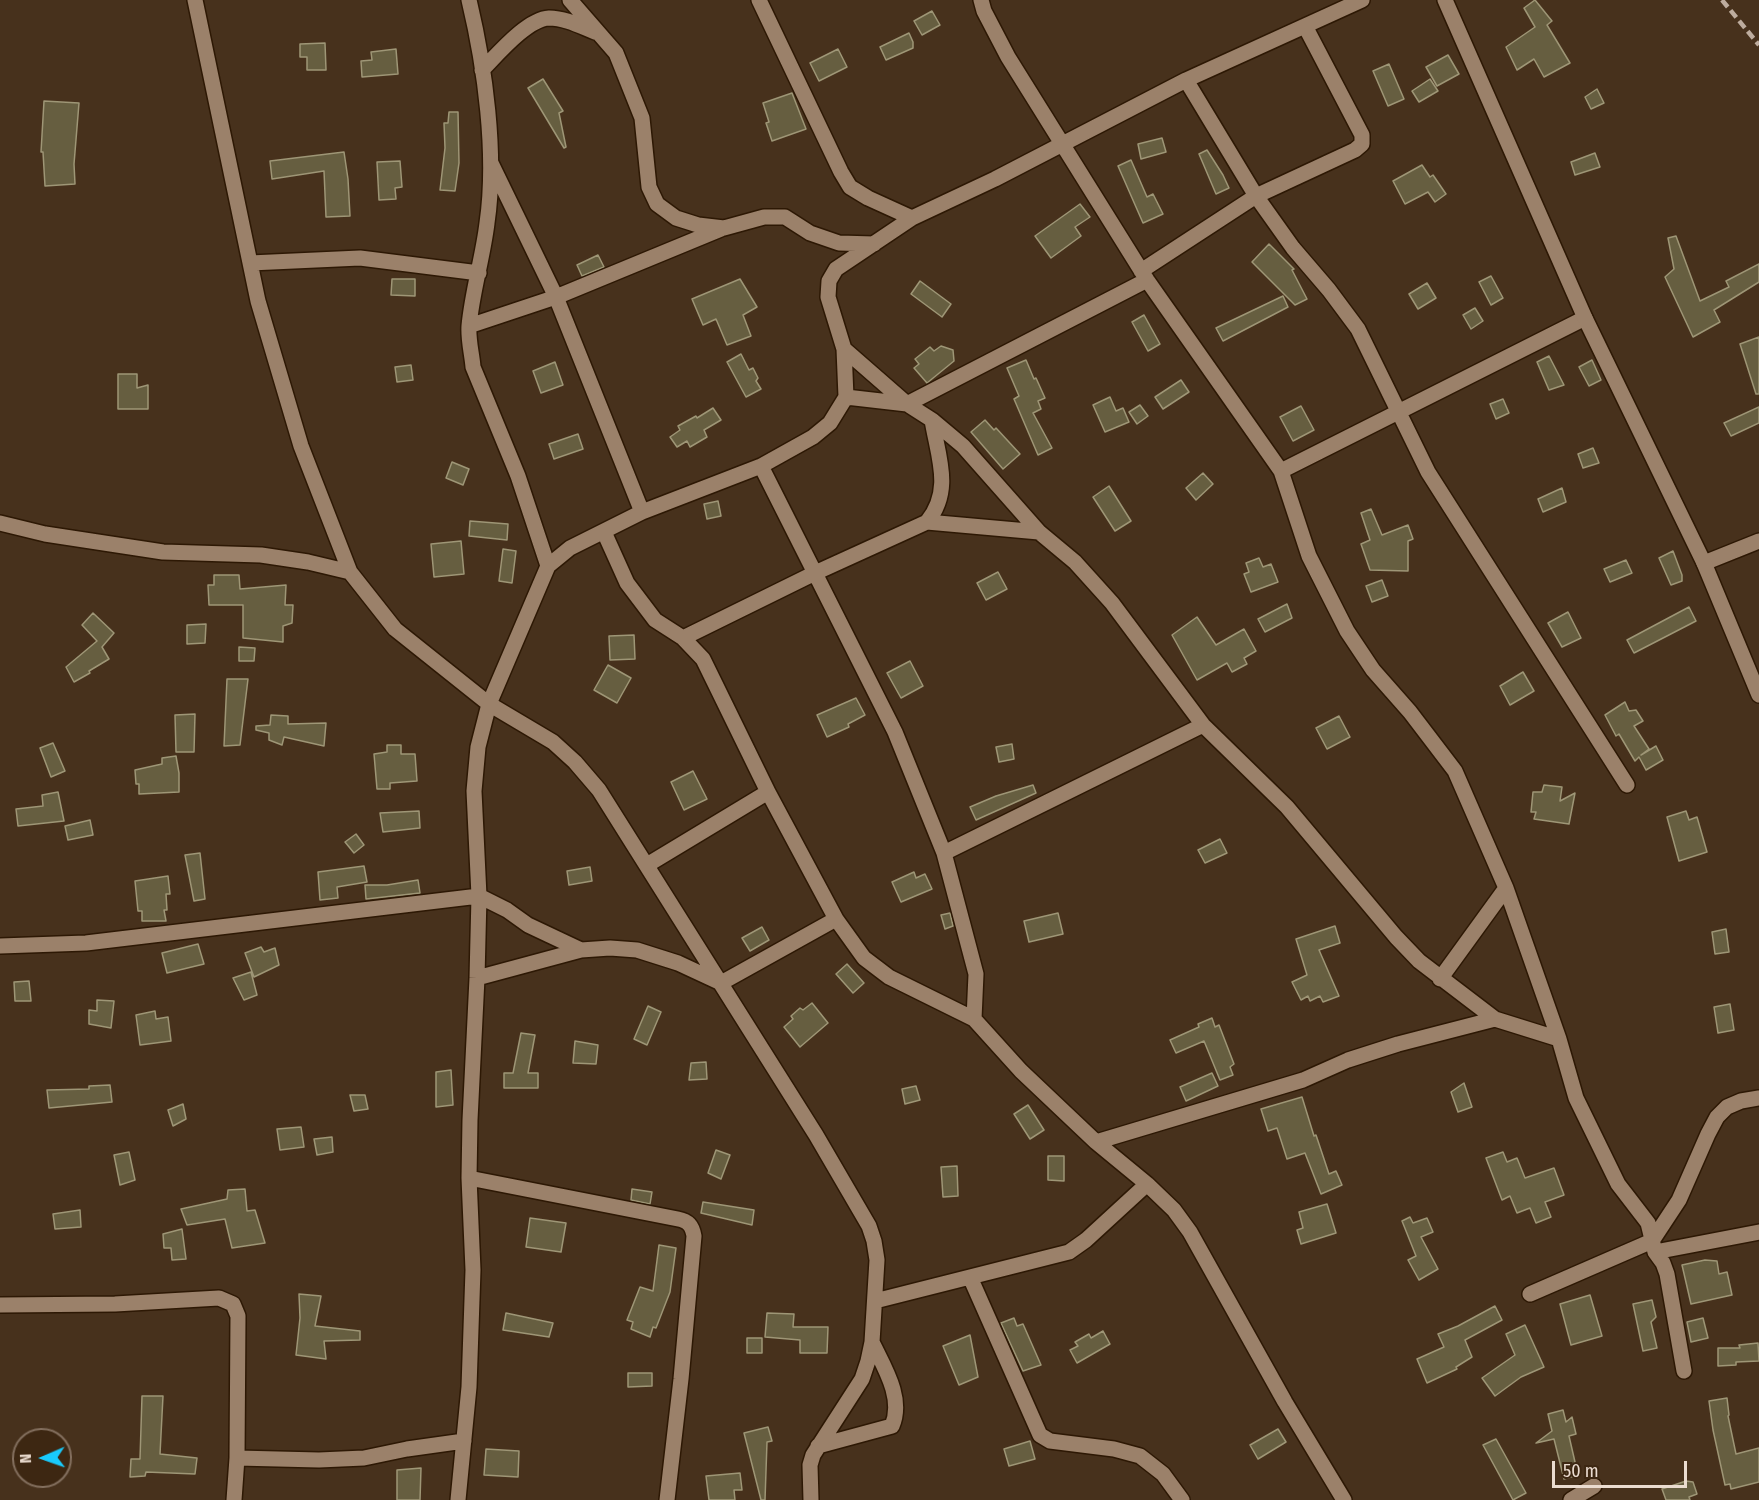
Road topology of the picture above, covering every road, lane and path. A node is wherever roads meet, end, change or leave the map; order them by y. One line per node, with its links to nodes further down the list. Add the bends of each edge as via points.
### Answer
1 (195, 0): 18 (street)
2 (469, 0): 10 (street)
3 (570, 0): 9 (street)
4 (759, 0): 15 (street, via 850,187)
5 (981, 0): 12 (street, via 1008,57)
6 (1362, 0): 8 (street)
7 (1445, 0): 22 (street)
8 (1305, 26): 11 (street); 14 (street, via 1362,135 1362,144)
9 (599, 34): 10 (street, via 567,20 536,21); 16 (street, via 616,53 642,118 649,187 657,204 676,218)
10 (482, 70): 13 (street)
11 (1186, 80): 12 (street); 14 (street)
12 (1062, 143): 15 (street); 20 (street)
13 (490, 162): 19 (street, via 488,221); 21 (street)
14 (1256, 196): 20 (street); 27 (street, via 1358,329)
15 (912, 218): 17 (street)
16 (724, 228): 17 (street, via 785,217 810,233 839,243); 21 (street)
17 (874, 244): 24 (street, via 836,269 829,281 828,297)
18 (250, 264): 19 (street, via 360,258); 39 (street, via 301,446)
19 (478, 273): 23 (street)
20 (1144, 276): 26 (street); 30 (street)
21 (556, 297): 23 (street); 31 (street)
22 (1585, 318): 27 (street); 37 (street)
23 (469, 326): 38 (street, via 473,367 518,476)
24 (844, 348): 25 (street); 26 (street)
25 (846, 397): 26 (street); 29 (street, via 830,423 813,437)
26 (907, 404): 28 (street)
27 (1399, 410): 30 (street); 45 (street, via 1428,472)
28 (932, 420): 32 (street, via 943,485 937,510); 35 (street, via 963,446)
29 (761, 466): 31 (street); 40 (street)
30 (1281, 471): 49 (street, via 1309,556 1347,631 1373,670 1455,771)
31 (642, 512): 34 (street)
32 (927, 522): 35 (street); 40 (street)
33 (0, 523): 39 (street, via 163,552 261,555)
34 (604, 532): 38 (street, via 570,548); 41 (street, via 627,584 655,620)
35 (1039, 532): 44 (street, via 1075,562 1112,603)
36 (1759, 541): 37 (street)
37 (1704, 563): 42 (street)
38 (548, 566): 43 (street)
39 (350, 572): 43 (street, via 395,629)
40 (815, 573): 41 (street); 47 (street, via 895,732)
41 (683, 638): 46 (street, via 703,659)
42 (1759, 695)
43 (489, 704): 48 (street, via 553,742 575,762 599,790); 50 (street, via 478,747 474,791)
44 (1203, 725): 47 (street); 55 (street, via 1287,807 1396,937)
45 (1627, 785)
46 (768, 792): 48 (street); 51 (street)
47 (944, 853): 57 (street, via 976,974)
48 (647, 866): 56 (street)
49 (1506, 888): 55 (street); 59 (street)
50 (479, 896): 52 (street, via 86,943); 53 (street); 54 (street)
51 (837, 919): 56 (street); 57 (street, via 864,958 889,977)
52 (0, 946)
53 (581, 950): 54 (street); 56 (street, via 637,950)
54 (477, 978): 62 (street)
55 (1440, 978): 58 (street)
56 (721, 983): 68 (street, via 869,1226 877,1260)
57 (975, 1019): 61 (street)
58 (1495, 1019): 59 (street); 61 (street, via 1398,1044 1303,1080)
59 (1559, 1038): 65 (street, via 1576,1098 1618,1184 1648,1222)
60 (1759, 1098): 65 (street, via 1727,1107 1717,1117)
61 (1096, 1142): 63 (street)
62 (469, 1178): 72 (street, via 473,1270); 79 (street, via 678,1219 692,1227)
63 (1147, 1184): 66 (street, via 1069,1252); 83 (street, via 1190,1232)
64 (1759, 1232): 65 (street)
65 (1653, 1246): 67 (street); 71 (street, via 1667,1274)
66 (970, 1277): 68 (street); 82 (street, via 1040,1435 1050,1441 1140,1456 1163,1473)
67 (1530, 1294)
68 (875, 1301): 70 (street)
69 (0, 1305): 74 (street, via 219,1298 233,1304 238,1316)
70 (873, 1342): 73 (street, via 862,1379); 73 (street, via 897,1406 892,1425)
71 (1684, 1371)
72 (464, 1441): 74 (street, via 364,1458); 78 (street)
73 (818, 1446): 75 (street, via 810,1465)
74 (237, 1458): 77 (street)
75 (812, 1481): 80 (street); 81 (street)
76 (1594, 1486): 84 (street)
77 (234, 1500)
78 (458, 1500)
79 (667, 1500)
80 (811, 1500)
81 (819, 1500)
82 (1182, 1500)
83 (1344, 1500)
84 (1570, 1500)

